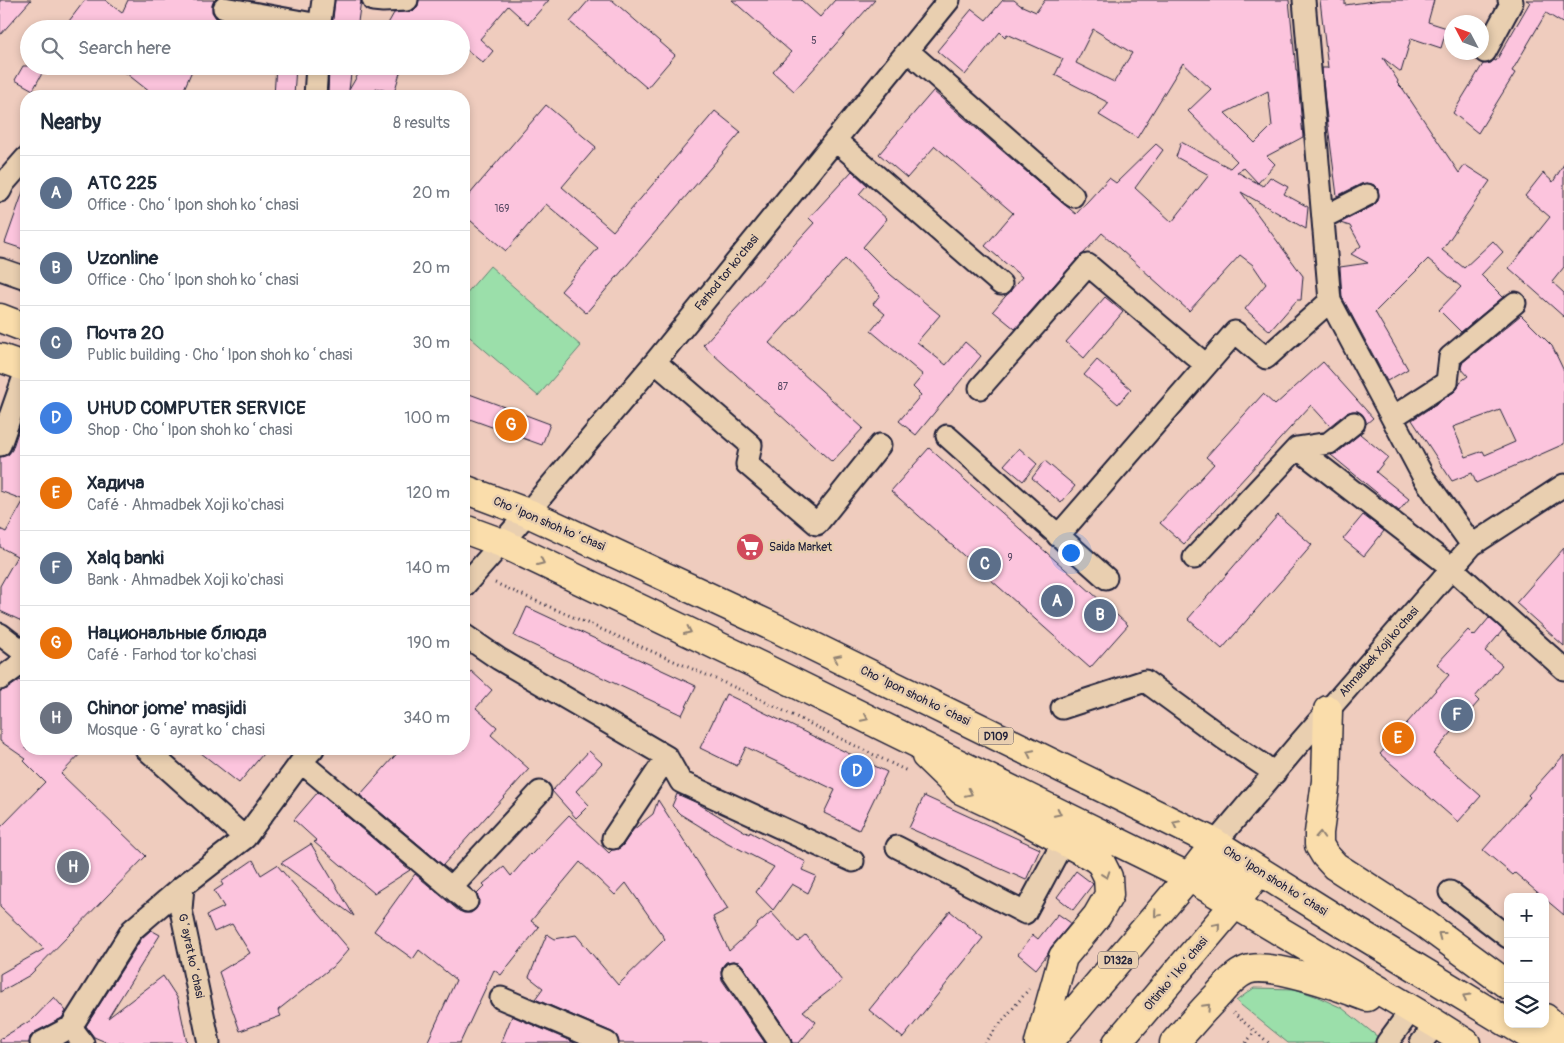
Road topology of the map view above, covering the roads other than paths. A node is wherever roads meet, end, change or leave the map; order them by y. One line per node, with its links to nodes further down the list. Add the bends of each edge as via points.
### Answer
1 (323, 0): 9 (street)
2 (373, 0): 3 (street)
3 (407, 0)
4 (949, 0): 11 (street, Farhod tor ko'chasi)
5 (1304, 0): 19 (street)
6 (1508, 0): 10 (street, via 1512,2)
7 (224, 8): 8 (street)
8 (284, 20)
9 (320, 20)
10 (1489, 45)
11 (908, 51): 14 (street, Farhod tor ko'chasi); 18 (street)
12 (316, 75): 13 (street)
13 (315, 90)
14 (835, 140): 22 (street); 28 (street, Farhod tor ko'chasi)
15 (20, 165): 16 (street)
16 (0, 191)
17 (1367, 195): 19 (street)
18 (1073, 196)
19 (1324, 217): 23 (street)
20 (0, 269): 21 (street)
21 (20, 276)
22 (1001, 284)
23 (1330, 301): 30 (street, via 1266,358 1235,332); 33 (street)
24 (1516, 303): 33 (street, via 1450,358 1447,382)
25 (0, 318): 26 (main road)
26 (20, 326)
27 (0, 358): 29 (main road)
28 (655, 362): 37 (street, via 751,445 747,464 817,524); 41 (street, Farhod tor ko'chasi)
29 (20, 365)
30 (1206, 366): 32 (street, via 1088,264); 43 (street)
31 (20, 388): 36 (street)
32 (980, 388)
33 (1393, 418): 45 (street, via 1424,478)
34 (1354, 423): 38 (street, via 1329,443)
35 (947, 436): 43 (street)
36 (0, 445)
37 (880, 445)
38 (1297, 448): 46 (street); 47 (street)
39 (1564, 485): 45 (street, Ahmadbek Xoji ko'chasi)
40 (470, 491): 41 (main road, Choʻlpon shoh koʻchasi / D109)
41 (528, 513): 44 (street, Farhod tor ko'chasi); 66 (main road, Choʻlpon shoh koʻchasi / D109, one-way to 41, via 788,634)
42 (470, 531): 44 (main road)
43 (1058, 536): 48 (street)
44 (502, 544): 49 (street); 58 (main road, one-way to 58)
45 (1472, 545): 47 (street, Ahmadbek Xoji ko'chasi)
46 (1194, 558)
47 (1452, 568): 54 (street); 57 (street, Ahmadbek Xoji ko'chasi)
48 (1106, 578)
49 (470, 579)
50 (0, 634): 52 (street)
51 (470, 639): 61 (street)
52 (20, 649)
53 (20, 664): 55 (street)
54 (1564, 669)
55 (0, 679)
56 (1062, 708): 62 (street, via 1145,681)
57 (1328, 710): 62 (street, Ahmadbek Xoji ko'chasi); 78 (main road, one-way to 57, via 1425,924 1335,866 1325,855 1319,845 1319,832 1326,780)
58 (906, 738): 67 (main road, one-way to 67, via 961,790); 72 (main road, one-way to 72)
59 (153, 755): 64 (street)
60 (307, 755): 63 (street, via 459,894); 64 (street)
61 (667, 757): 65 (street); 69 (street, via 681,782)
62 (1275, 773): 66 (street, Ahmadbek Xoji ko'chasi)
63 (540, 792)
64 (245, 838): 73 (street)
65 (613, 838)
66 (1215, 843): 70 (main road, Choʻlpon shoh koʻchasi / D109); 71 (main road); 72 (main road)
67 (1073, 844): 68 (street, via 1061,846 1025,913); 91 (main road, one-way to 91, via 1101,863 1108,877 1109,895 1097,916 1063,957)
68 (897, 847)
69 (853, 861)
70 (1260, 871): 71 (main road); 75 (main road, Oltinkoʻl koʻchasi); 81 (main road, Choʻlpon shoh koʻchasi / D109, one-way to 70)
71 (1225, 874): 72 (main road); 75 (main road)
72 (1189, 877): 75 (main road); 92 (main road, D132a, one-way to 92)
73 (183, 886): 85 (street, via 132,930); 88 (street, Gʻayrat koʻchasi, via 181,910)
74 (1450, 892): 76 (street)
75 (1234, 905): 84 (main road); 93 (main road, Oltinkoʻl koʻchasi, one-way to 75)
76 (1504, 933)
77 (732, 973): 90 (street)
78 (1505, 983)
79 (501, 998): 89 (street)
80 (1408, 1013): 84 (main road); 94 (main road, one-way to 80, via 1233,979 1255,967 1284,971 1344,988); 95 (street)
81 (1504, 1020)
82 (1549, 1022): 86 (main road)
83 (1517, 1028): 97 (main road, Choʻlpon shoh koʻchasi / D109)
84 (1429, 1033): 96 (main road)
85 (77, 1035): 87 (street)
86 (1564, 1035)
87 (41, 1043)
88 (209, 1043)
89 (607, 1043)
90 (780, 1043)
91 (1039, 1043)
92 (1048, 1043)
93 (1117, 1043)
94 (1174, 1043)
95 (1386, 1043)
96 (1466, 1043)
97 (1542, 1043)

